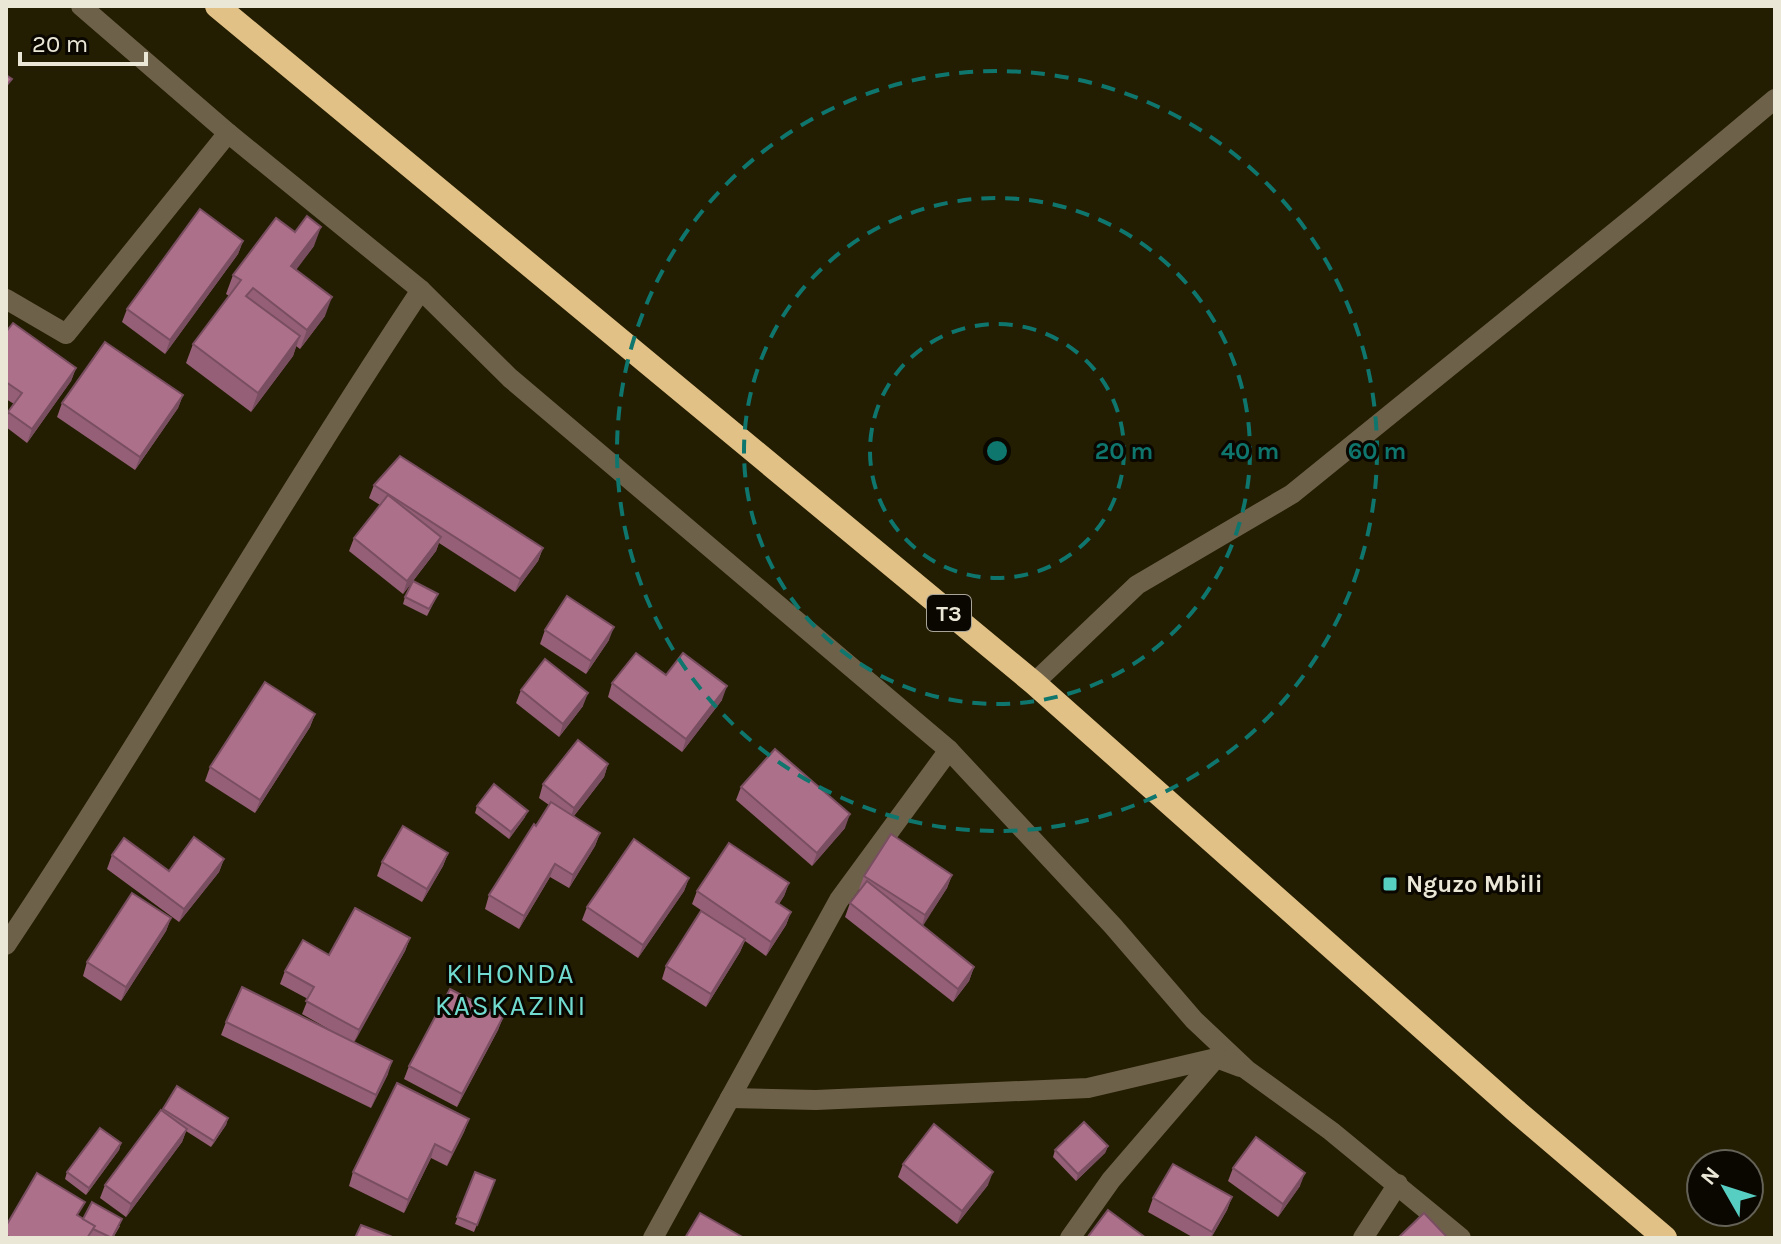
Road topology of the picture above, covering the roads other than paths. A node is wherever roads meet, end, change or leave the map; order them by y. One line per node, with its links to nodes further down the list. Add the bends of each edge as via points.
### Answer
1 (81, 6): 4 (street)
2 (217, 6): 7 (highway, T3)
3 (1775, 99): 7 (street, via 1292,494 1137,585)
4 (228, 133): 5 (street); 6 (street, via 66,334)
5 (421, 290): 8 (street, via 510,378); 9 (street)
6 (6, 299)
7 (1034, 683): 18 (highway, T3)
8 (949, 750): 11 (street, via 1194,1020); 12 (street, via 839,900)
9 (6, 945)
10 (1216, 1058): 11 (street); 12 (street, via 1088,1088 816,1100); 15 (street, via 1111,1180)
11 (1247, 1070): 13 (street)
12 (730, 1098): 14 (street)
13 (1398, 1184): 16 (street); 17 (street)
14 (653, 1238)
15 (1070, 1238)
16 (1363, 1238)
17 (1461, 1238)
18 (1665, 1238)

